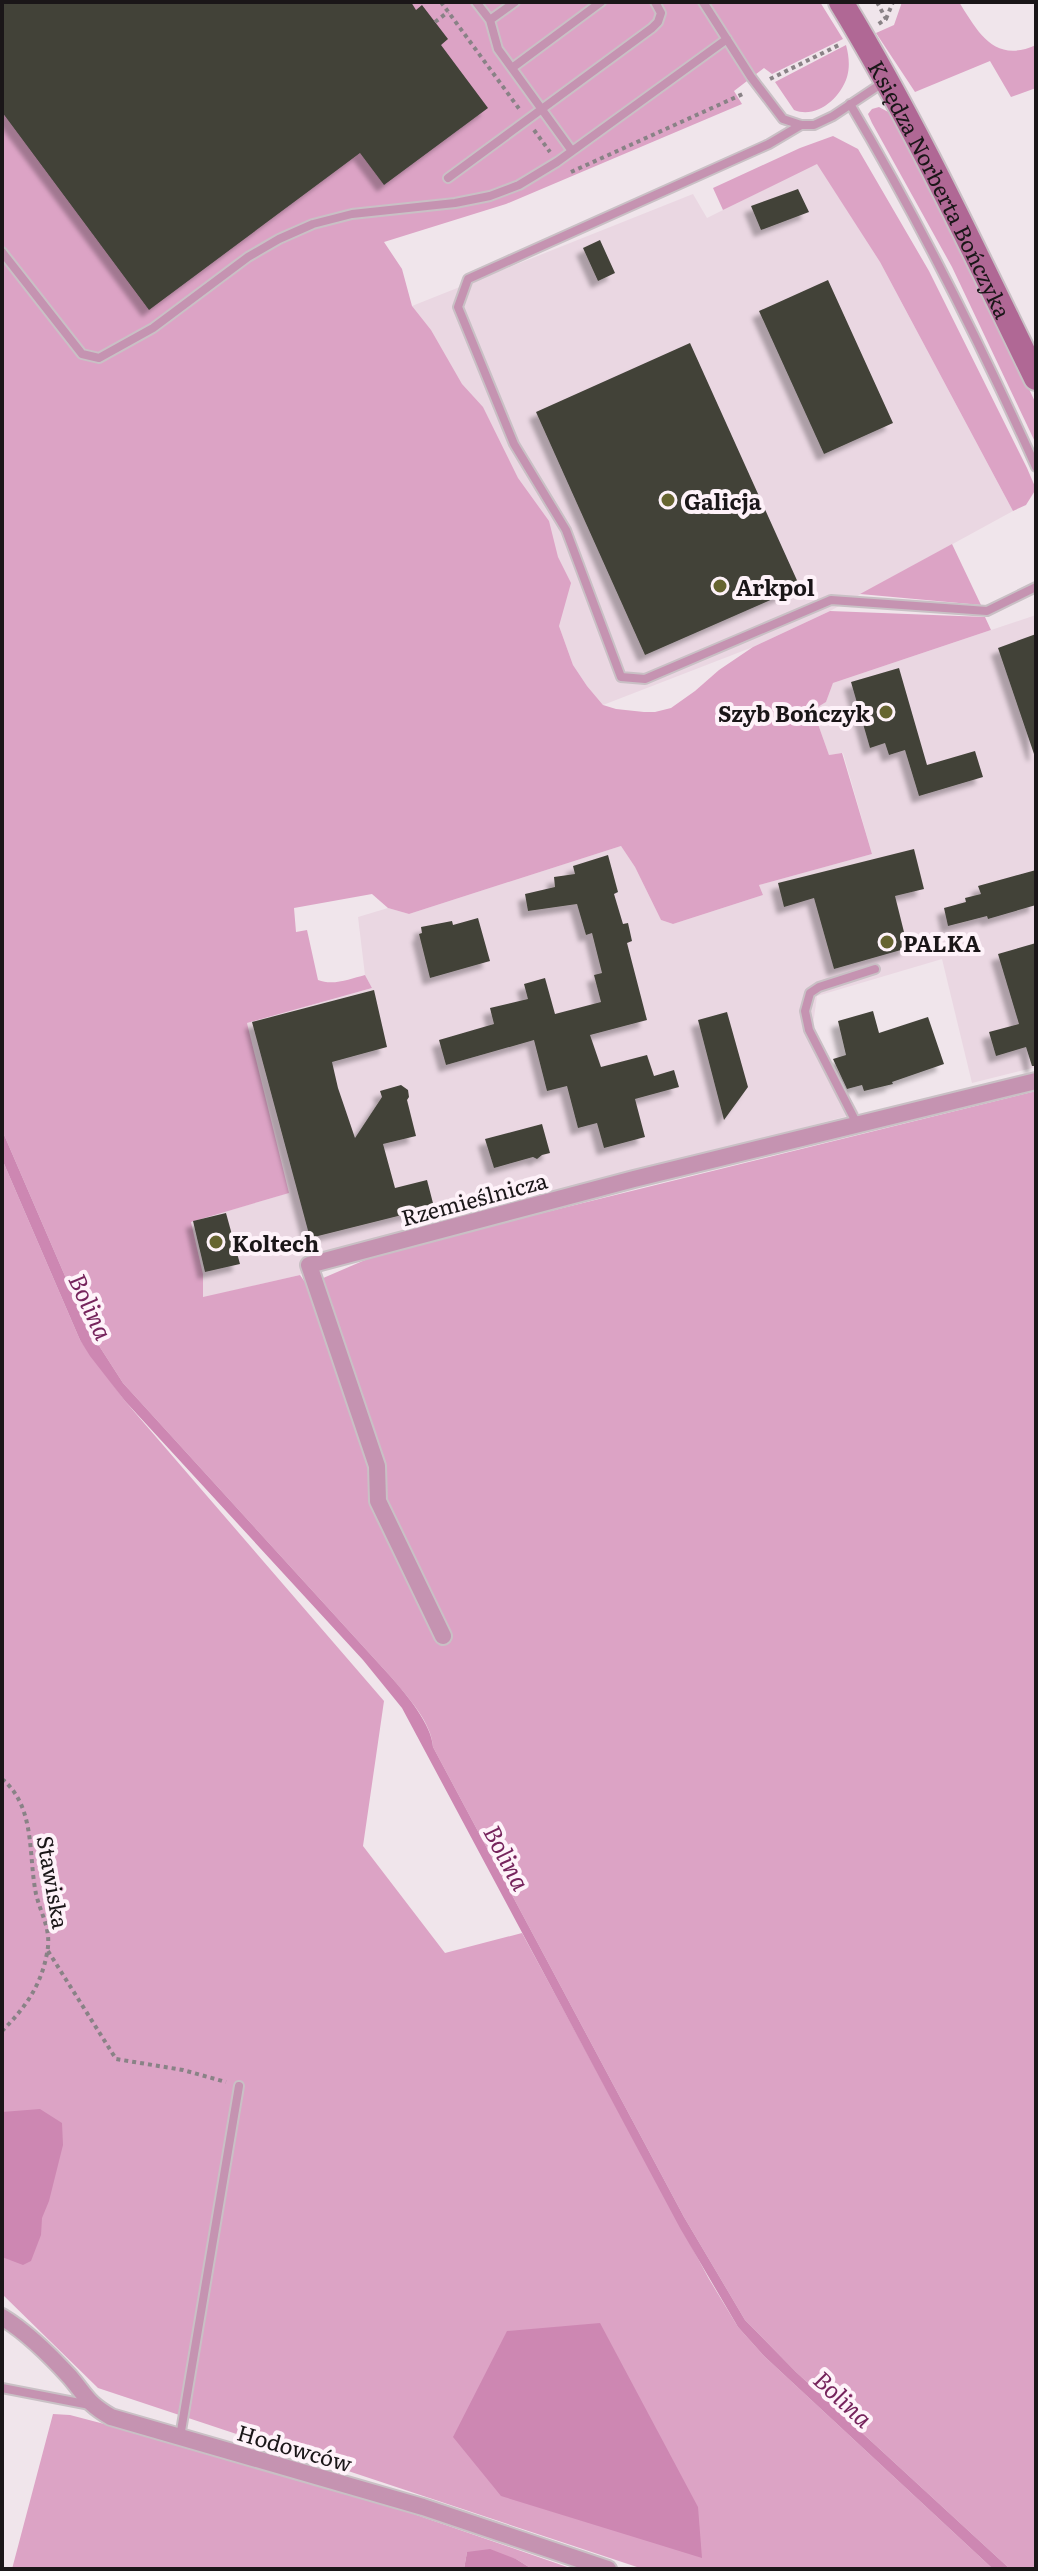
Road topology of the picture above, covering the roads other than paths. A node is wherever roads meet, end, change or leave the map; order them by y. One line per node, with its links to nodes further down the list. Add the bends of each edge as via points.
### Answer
1 (476, 2): 7 (lane)
2 (515, 2): 7 (lane)
3 (601, 2): 9 (lane)
4 (655, 2): 12 (lane, via 661,13 652,28)
5 (703, 2): 8 (lane)
6 (841, 2): 10 (street, Księdza Norberta Bończyka)
7 (490, 20): 9 (lane, via 498,49)
8 (727, 39): 13 (lane, via 783,119); 14 (lane)
9 (512, 68): 12 (lane)
10 (887, 80): 11 (lane); 17 (street, Księdza Norberta Bończyka)
11 (850, 104): 13 (lane, via 814,125); 18 (lane, via 953,289)
12 (542, 109): 14 (lane); 15 (lane)
13 (801, 125): 19 (lane, via 468,279 458,307 514,444 566,530 621,677 645,679 831,600 987,611)
14 (572, 151): 16 (lane, via 539,175 490,196 352,214 290,234 248,257 153,328 99,358 82,354)
15 (448, 178)
16 (2, 252)
17 (1036, 378)
18 (1036, 467)
19 (1036, 587)
20 (875, 969): 22 (lane, via 819,987 810,993 805,1011 809,1030)
21 (1036, 1081): 22 (street, Rzemieślnicza)
22 (857, 1124): 23 (street, Rzemieślnicza, via 309,1265 377,1466 378,1501)
23 (443, 1636)
24 (239, 2086): 28 (lane)
25 (2, 2317): 27 (street, Hodowców, via 57,2364)
26 (2, 2388): 27 (lane)
27 (91, 2405): 28 (street, Hodowców, via 111,2417)
28 (180, 2437): 29 (street, Hodowców, via 423,2507)
29 (608, 2569)

